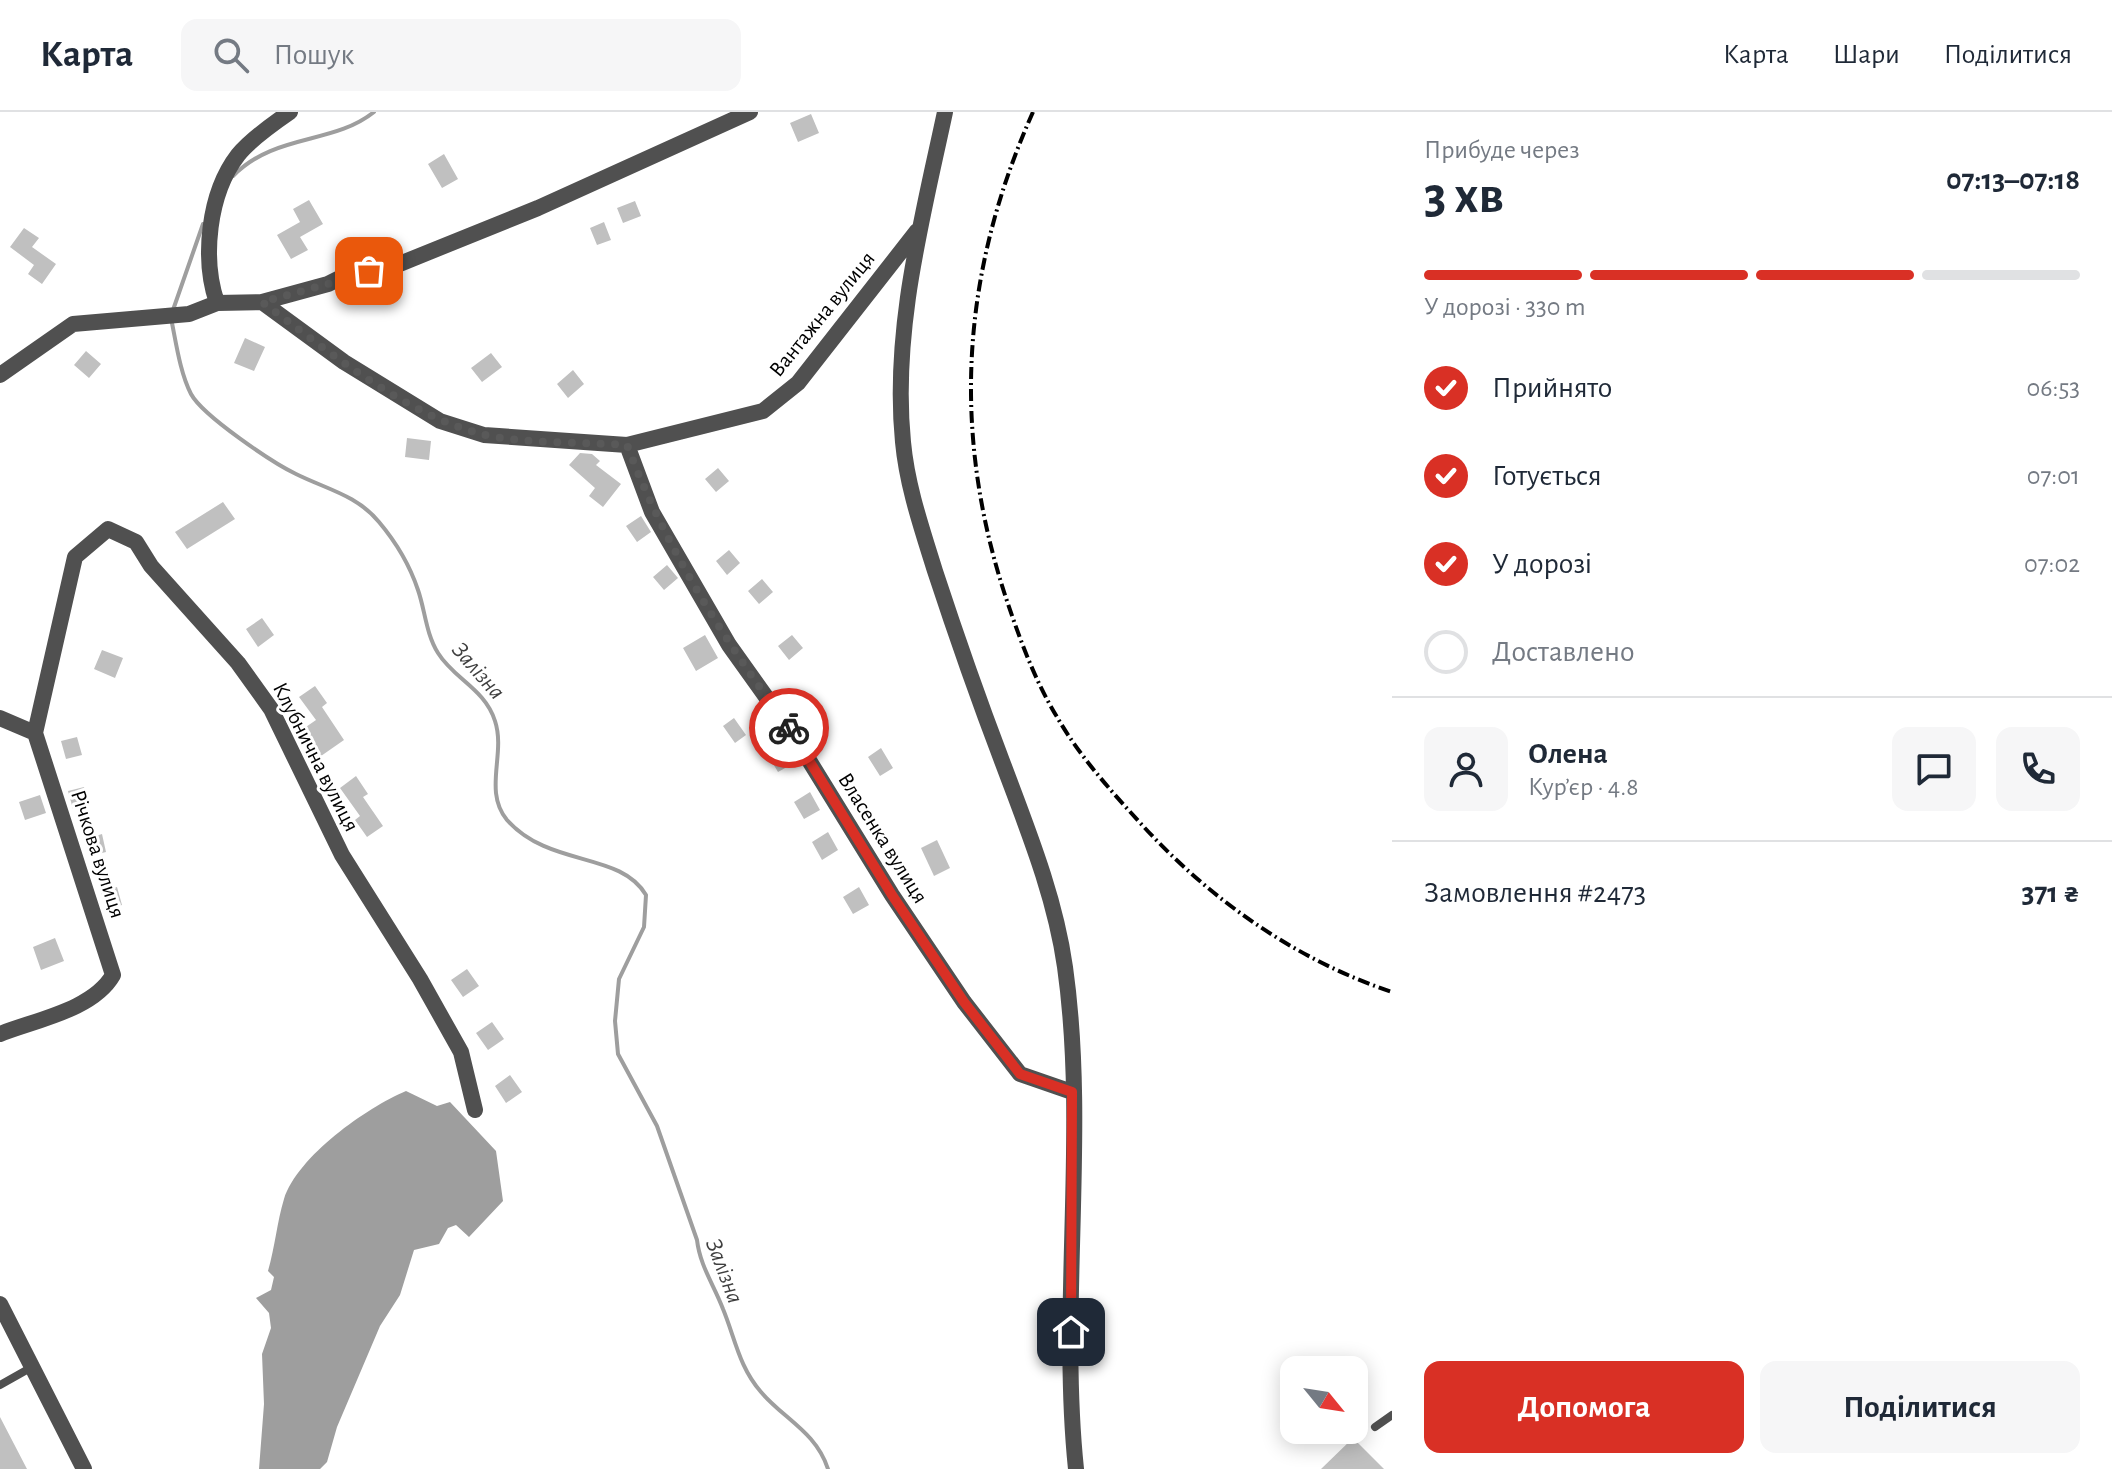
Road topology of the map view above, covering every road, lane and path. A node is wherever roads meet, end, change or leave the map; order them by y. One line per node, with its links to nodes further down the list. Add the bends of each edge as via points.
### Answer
1 (290, 112): 6 (street, via 238,155 222,187 207,254)
2 (750, 112): 5 (street, via 392,267 352,272)
3 (945, 112): 4 (street)
4 (920, 228): 8 (street, Вантажна вулиця, via 780,400 763,411); 12 (street, via 904,327 901,405 910,483 962,656 1051,903 1065,969)
5 (262, 302): 6 (street); 8 (street, Вантажна вулиця, via 344,362 440,421 484,435)
6 (217, 303): 7 (street, via 189,314 73,324)
7 (0, 375)
8 (627, 445): 12 (street, Власенка вулиця, via 652,512 729,645 794,736 964,1002 1020,1074)
9 (0, 718): 10 (street)
10 (35, 733): 11 (street, Річкова вулиця, via 113,975 105,988 84,1001); 13 (street, Клубнична вулиця, via 75,557 108,529 136,542 271,709 342,855 461,1052)
11 (0, 1034)
12 (1072, 1088): 20 (street, via 1071,1392)
13 (475, 1110)
14 (0, 1304): 15 (street)
15 (32, 1367): 16 (lane); 19 (street)
16 (0, 1385)
17 (1392, 1415): 18 (lane)
18 (1375, 1427)
19 (84, 1469)
20 (1076, 1469)

